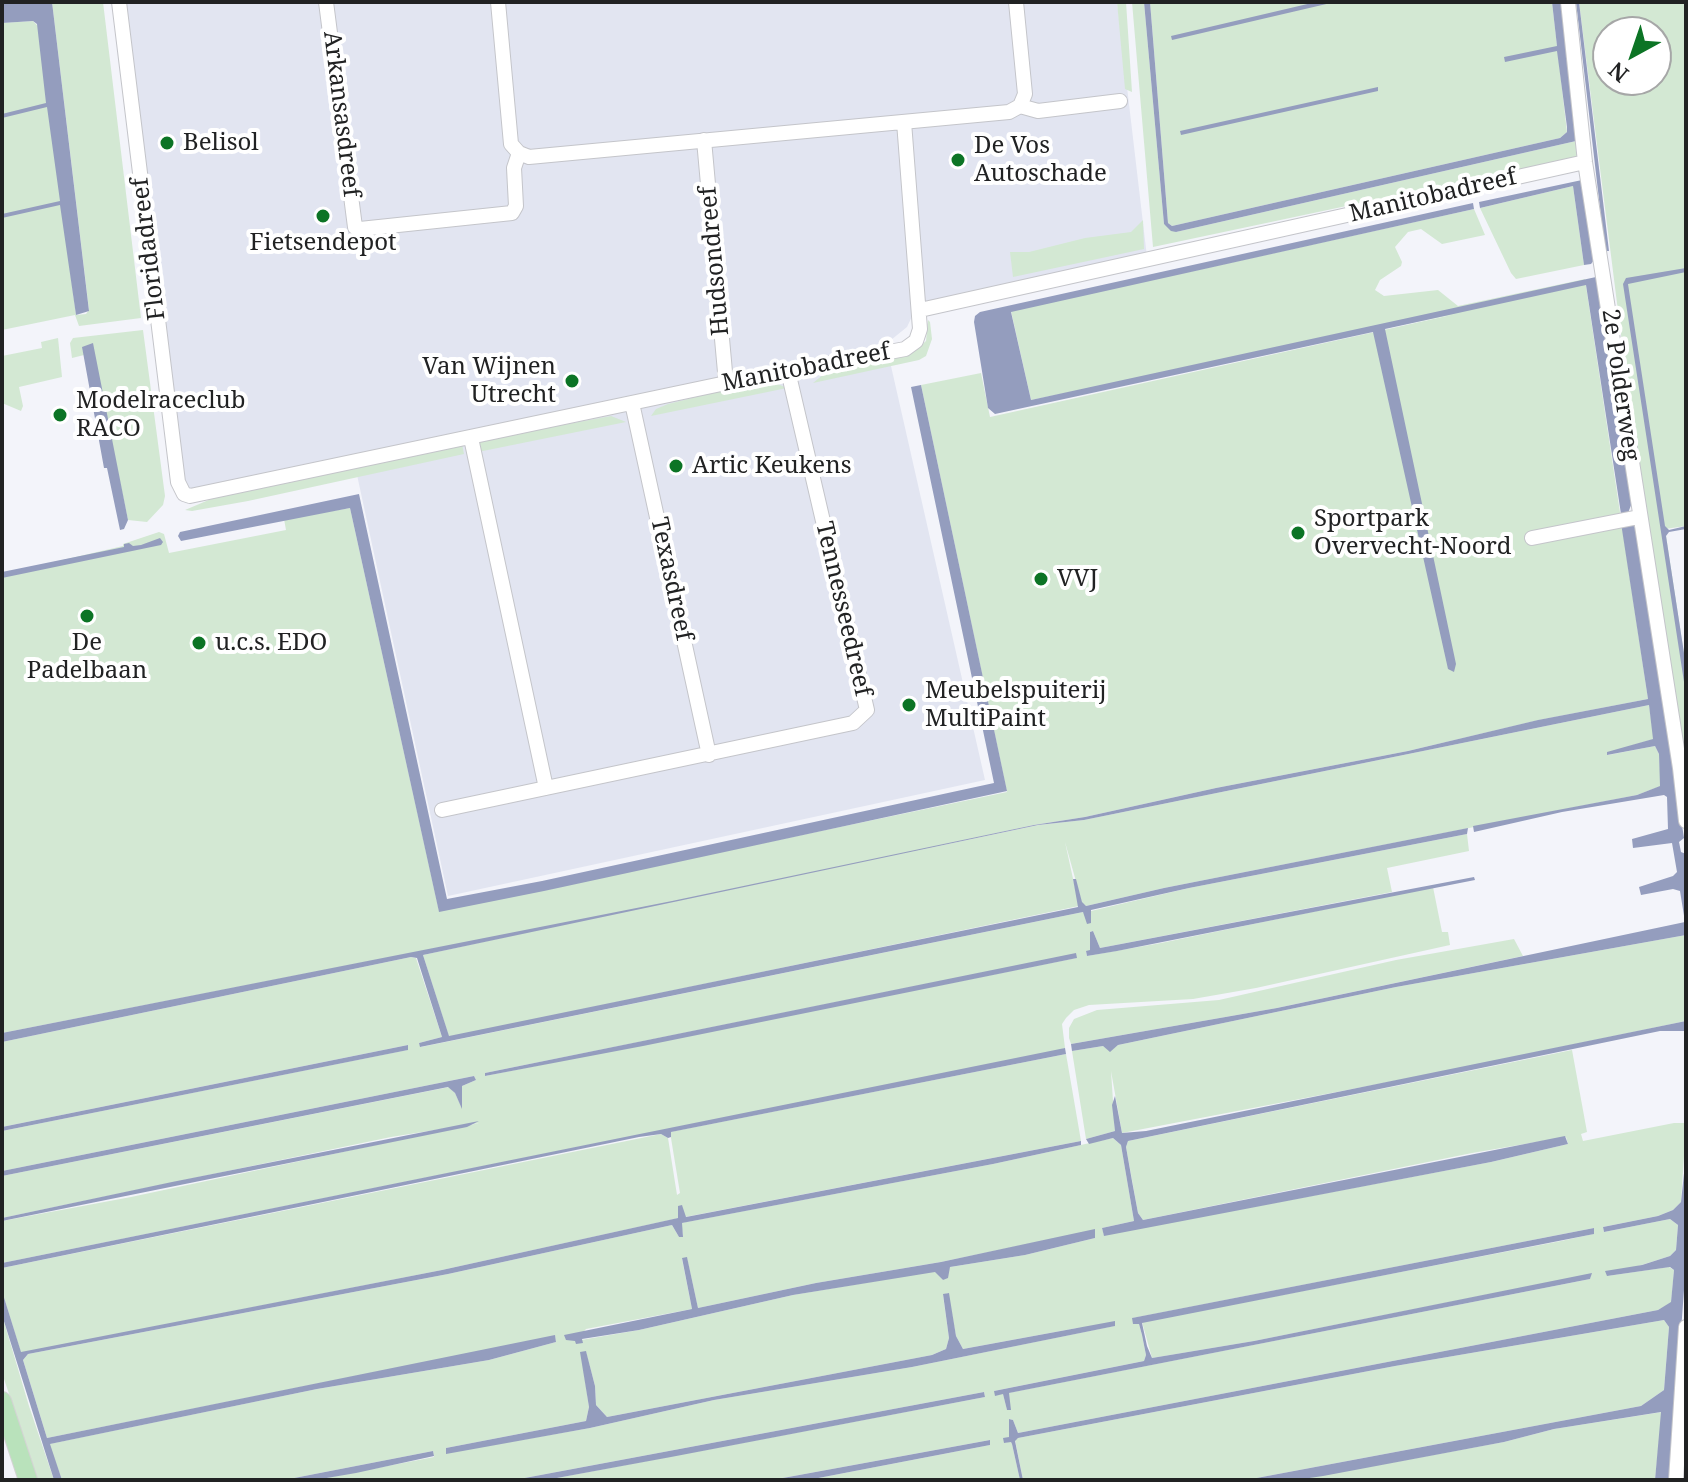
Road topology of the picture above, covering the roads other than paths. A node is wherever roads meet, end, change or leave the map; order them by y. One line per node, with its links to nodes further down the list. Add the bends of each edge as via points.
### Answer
1 (119, 2): 17 (street, Floridadreef, via 178,482)
2 (326, 2): 10 (street, Arkansasdreef, via 355,227 512,213)
3 (498, 2): 10 (street, via 511,144)
4 (1016, 2): 7 (street, via 1025,94)
5 (1568, 2): 11 (street, 2e Polderweg)
6 (1120, 101): 7 (street, via 1038,111)
7 (1020, 106): 8 (street, via 1009,112)
8 (904, 122): 9 (street); 12 (street)
9 (704, 140): 10 (street, via 529,157); 14 (street, Hudsondreef)
10 (519, 153)
11 (1585, 162): 12 (street, Manitobadreef); 18 (street, 2e Polderweg)
12 (920, 310): 13 (street, Manitobadreef, via 916,341 905,349)
13 (788, 371): 14 (street, Manitobadreef); 20 (street, Tennesseedreef, via 867,710 853,723)
14 (726, 383): 15 (street, Manitobadreef)
15 (632, 403): 16 (street, Manitobadreef); 20 (street, Texasdreef)
16 (471, 438): 17 (street, Manitobadreef, via 198,496); 22 (street)
17 (184, 494)
18 (1639, 517): 19 (street); 21 (street, 2e Polderweg)
19 (1532, 538)
20 (709, 755): 22 (street, Tennesseedreef)
21 (1683, 767): 24 (street, 2e Polderweg)
22 (546, 788): 23 (street, Tennesseedreef)
23 (442, 810)
24 (1686, 821)
25 (1686, 1327): 28 (street)
26 (2, 1401): 27 (main road)
27 (28, 1480)
28 (1676, 1480)

